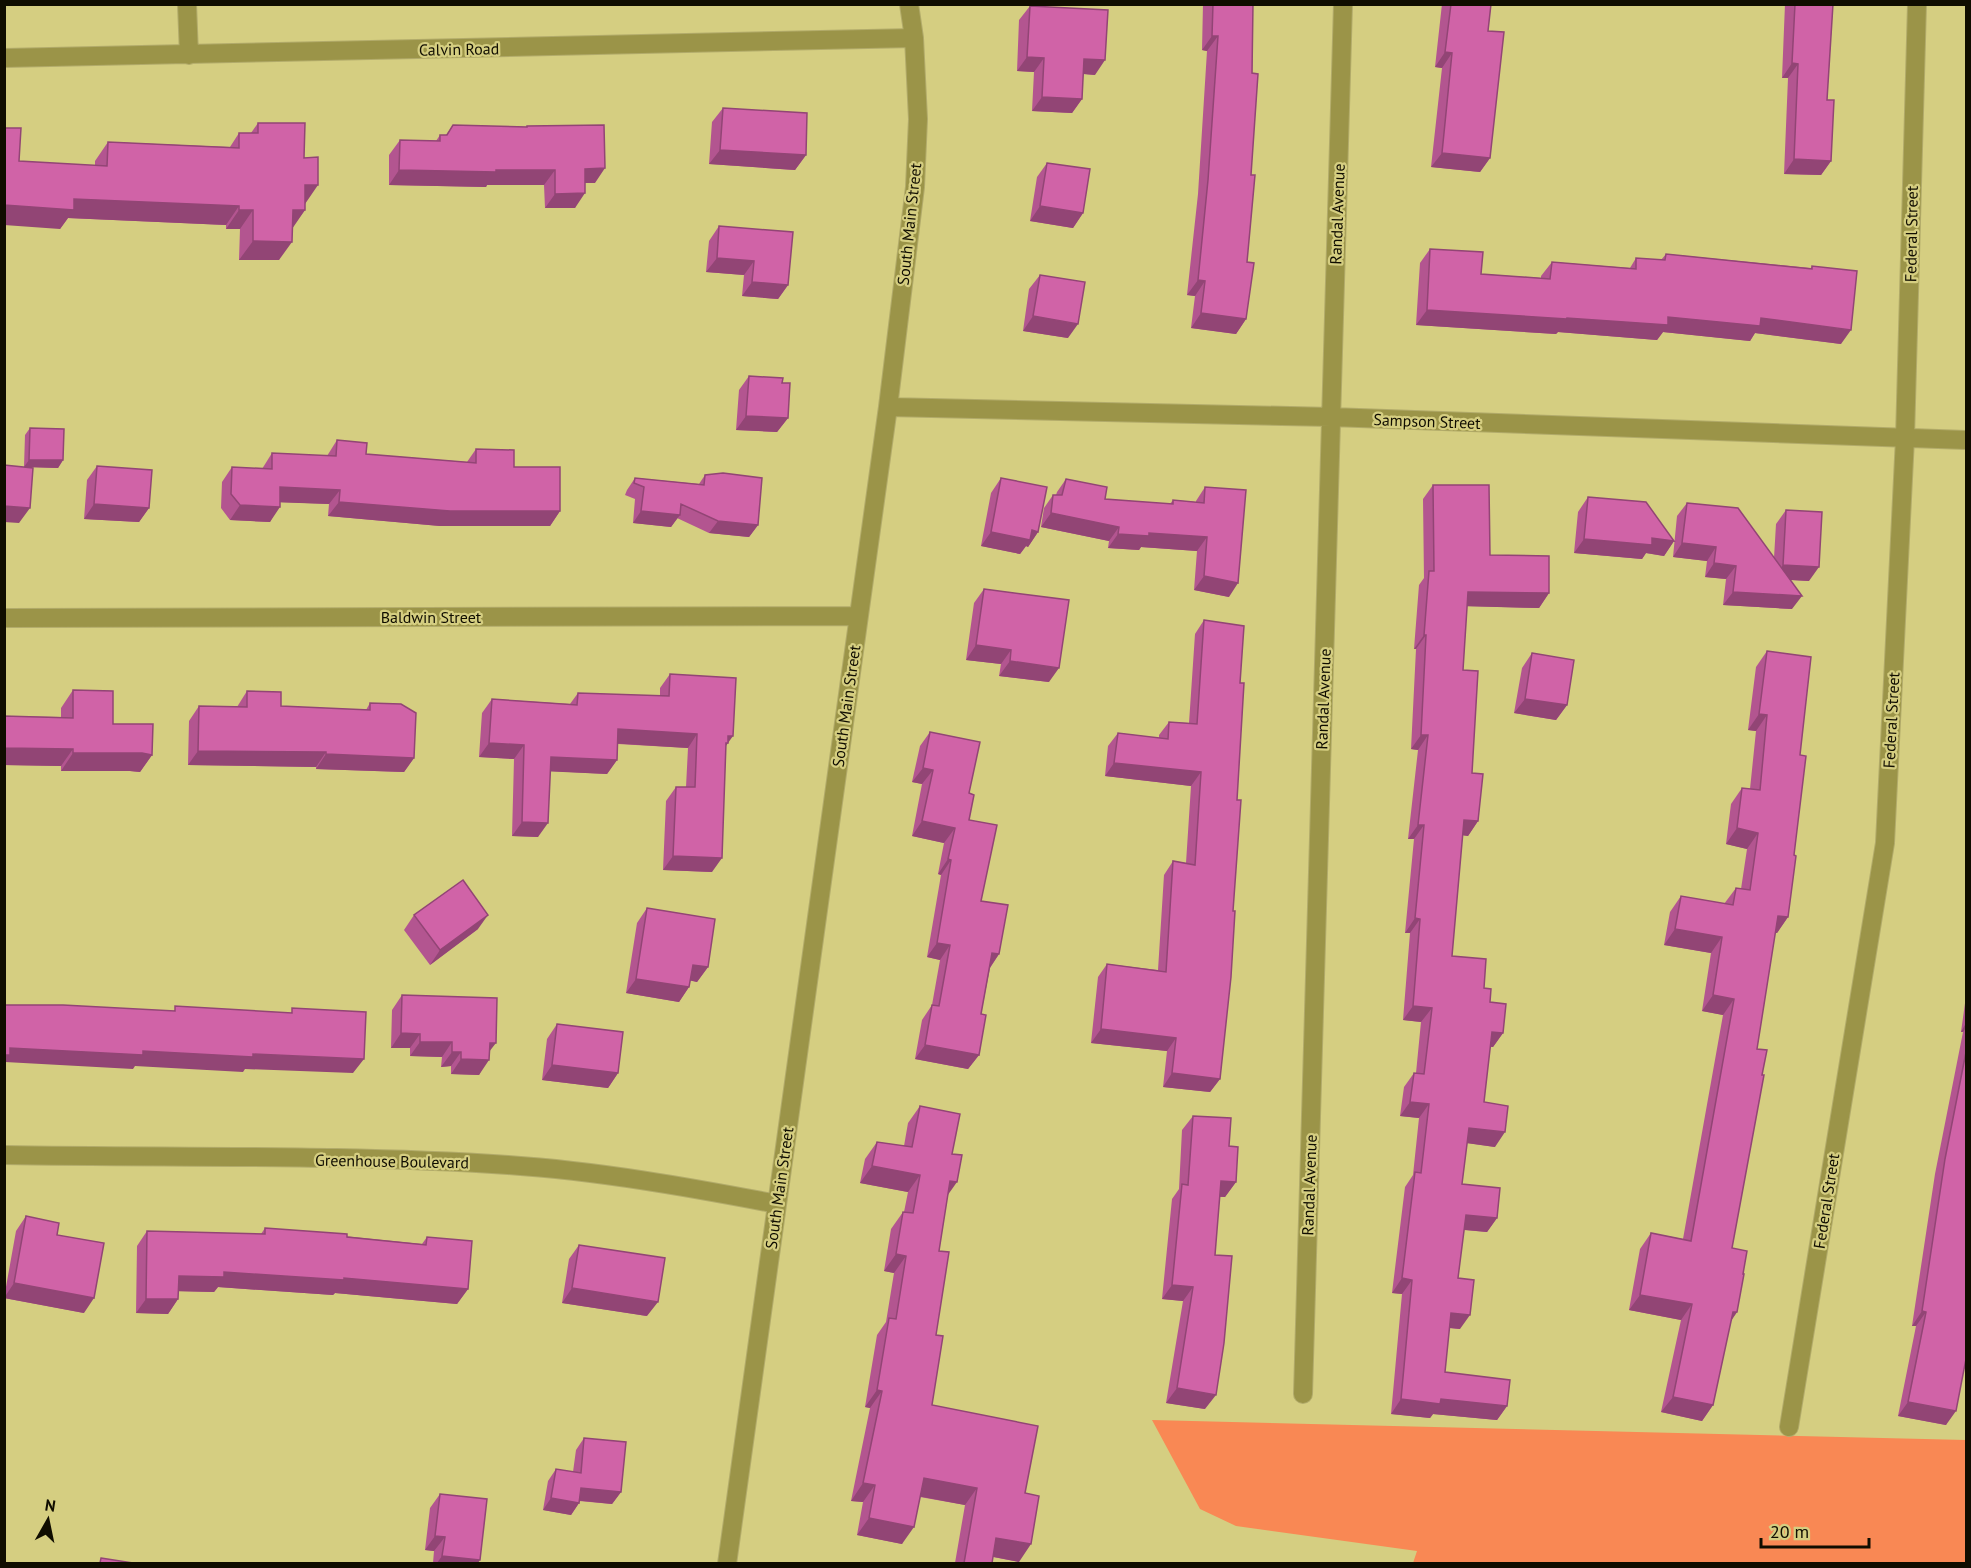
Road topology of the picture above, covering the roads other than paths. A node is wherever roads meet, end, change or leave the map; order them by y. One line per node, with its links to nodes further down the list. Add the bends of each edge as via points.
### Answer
1 (187, 4): 6 (street)
2 (909, 4): 5 (street, South Main Street)
3 (1343, 4): 9 (street, Randal Avenue)
4 (1917, 4): 10 (street, Federal Street)
5 (914, 38): 6 (street, Calvin Road); 8 (street, South Main Street, via 918,119 915,187)
6 (189, 55): 7 (street, Calvin Road)
7 (4, 58)
8 (888, 407): 9 (street, Sampson Street); 12 (street, South Main Street)
9 (1331, 417): 10 (street, Sampson Street); 16 (street, Randal Avenue)
10 (1905, 438): 11 (street, Sampson Street); 17 (street, Federal Street, via 1885,843)
11 (1966, 440)
12 (858, 616): 13 (street, Baldwin Street); 15 (street, South Main Street)
13 (4, 618)
14 (4, 1155): 15 (street, Greenhouse Boulevard, via 509,1165 600,1174)
15 (777, 1204): 18 (street, South Main Street)
16 (1303, 1394)
17 (1789, 1427)
18 (727, 1563)

